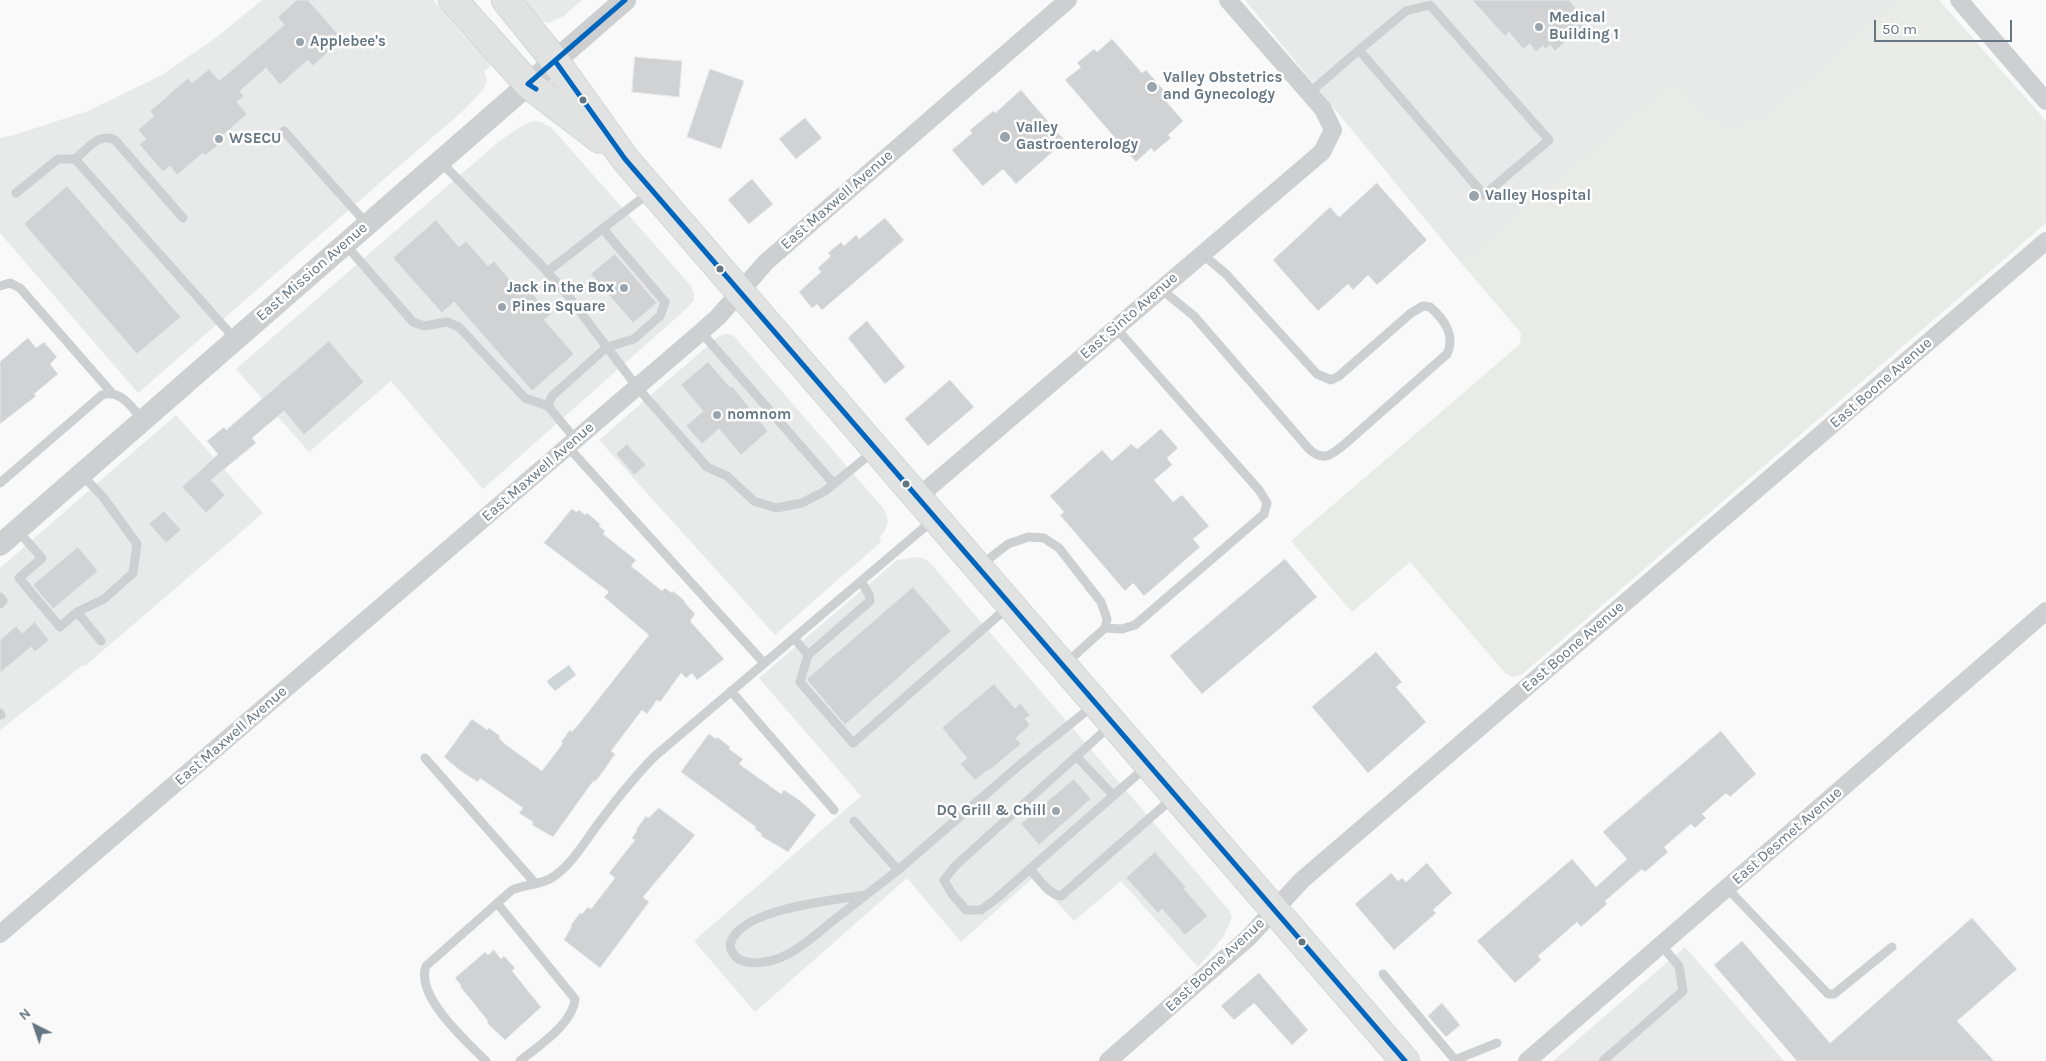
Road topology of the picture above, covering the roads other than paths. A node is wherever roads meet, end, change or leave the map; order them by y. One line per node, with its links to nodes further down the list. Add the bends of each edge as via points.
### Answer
1 (454, 0): 9 (main road)
2 (506, 0): 8 (main road)
3 (625, 0): 8 (street, East Mission Avenue)
4 (1068, 0): 27 (street, East Maxwell Avenue, via 766,262)
5 (1228, 0): 10 (street)
6 (1959, 0): 11 (street)
7 (1359, 50): 7 (lane, via 1484,196 1549,140 1430,4 1406,11); 10 (lane)
8 (555, 61): 9 (street, East Mission Avenue); 13 (main road)
9 (528, 84): 13 (main road); 15 (street, East Mission Avenue)
10 (1309, 93): 23 (street, East Sinto Avenue, via 1323,109 1332,130 1322,152)
11 (2046, 101)
12 (284, 131): 19 (lane)
13 (624, 158): 16 (main road)
14 (75, 159): 17 (lane, via 58,159); 18 (lane, via 101,137 115,140); 30 (lane)
15 (440, 161): 19 (street, East Mission Avenue); 24 (lane)
16 (652, 190): 20 (lane); 27 (main road)
17 (16, 193)
18 (183, 218)
19 (367, 224): 22 (street, East Mission Avenue)
20 (603, 229): 24 (lane); 31 (lane, via 666,302 660,316 634,338)
21 (2046, 241): 73 (street, East Boone Avenue, via 1309,874)
22 (345, 244): 30 (street, East Mission Avenue); 34 (lane, via 413,322 424,326 447,322 459,327 525,398)
23 (1202, 254): 26 (street, East Sinto Avenue); 26 (lane, via 1226,274 1309,366 1326,380 1339,376 1423,306 1430,307 1444,322 1451,346 1448,354 1346,444 1322,457 1308,449 1194,316)
24 (548, 272): 31 (lane)
25 (0, 286): 33 (lane, via 10,283 20,288)
26 (1161, 289): 28 (street, East Sinto Avenue)
27 (740, 291): 29 (street, East Maxwell Avenue); 37 (main road)
28 (1116, 328): 41 (street, East Sinto Avenue); 52 (lane, via 1260,490 1267,503 1264,514 1135,625 1122,629)
29 (701, 332): 32 (street, East Maxwell Avenue); 40 (lane)
30 (235, 340): 35 (street, East Mission Avenue)
31 (607, 347): 32 (lane); 34 (lane, via 552,396)
32 (637, 387): 36 (street, East Maxwell Avenue); 40 (lane, via 707,467 727,476 754,500 776,508 802,503)
33 (111, 392): 35 (lane, via 120,396); 39 (lane, via 102,395)
34 (548, 406): 36 (lane)
35 (143, 420): 38 (street, East Mission Avenue)
36 (572, 443): 56 (lane); 74 (street, East Maxwell Avenue)
37 (876, 449): 40 (lane); 41 (main road)
38 (81, 474): 43 (street, East Mission Avenue); 51 (lane, via 104,498 136,544 133,573 104,599)
39 (0, 483)
40 (834, 484)
41 (918, 497): 42 (main road)
42 (936, 518): 45 (main road); 46 (lane)
43 (17, 530): 44 (street, East Mission Avenue); 51 (lane, via 42,558 19,578 60,626)
44 (0, 544)
45 (978, 567): 49 (main road); 52 (lane, via 1008,544 1028,537 1044,538 1059,548 1102,602 1107,619)
46 (861, 581): 53 (lane); 55 (lane, via 870,601)
47 (0, 597): 48 (lane, via 3,601)
48 (0, 604)
49 (1010, 605): 55 (lane, via 853,743 800,682); 57 (main road)
50 (2046, 611): 70 (street, East Desmet Avenue)
51 (76, 612): 54 (lane)
52 (1105, 628): 57 (lane)
53 (794, 638): 55 (lane); 56 (lane)
54 (101, 641)
55 (808, 655)
56 (764, 664): 58 (lane)
57 (1063, 666): 59 (main road)
58 (731, 691): 65 (lane); 69 (lane, via 638,772 570,862 551,879)
59 (1104, 713): 60 (lane); 62 (main road); 68 (lane, via 1023,762)
60 (1076, 756): 63 (lane); 67 (lane, via 955,866 944,880 966,910 981,910)
61 (425, 758): 69 (lane)
62 (1149, 764): 63 (lane); 64 (main road)
63 (1113, 795): 67 (lane)
64 (1176, 796): 67 (lane, via 1061,896 1056,896); 73 (main road)
65 (834, 810)
66 (854, 821): 68 (lane)
67 (1030, 869)
68 (898, 870): 71 (lane)
69 (534, 883): 72 (lane, via 512,890)
70 (1727, 888): 75 (street, East Desmet Avenue); 76 (lane, via 1828,994 1834,994)
71 (866, 895): 71 (lane, via 804,943 771,961 754,963 742,960 730,949 736,933 762,917 794,907)
72 (497, 903): 79 (lane, via 432,960 424,972 433,1002); 80 (lane, via 574,1000 568,1020)
73 (1274, 908): 81 (street, East Boone Avenue, via 1248,938); 82 (main road)
74 (0, 934)
75 (1661, 945): 83 (street, East Desmet Avenue); 84 (lane, via 1678,966 1683,991)
76 (1892, 947)
77 (1383, 974): 78 (lane, via 1455,1060)
78 (1496, 1043)
79 (486, 1061)
80 (520, 1061)
81 (1108, 1061)
82 (1405, 1061)
83 (1527, 1061)
84 (1603, 1061)

